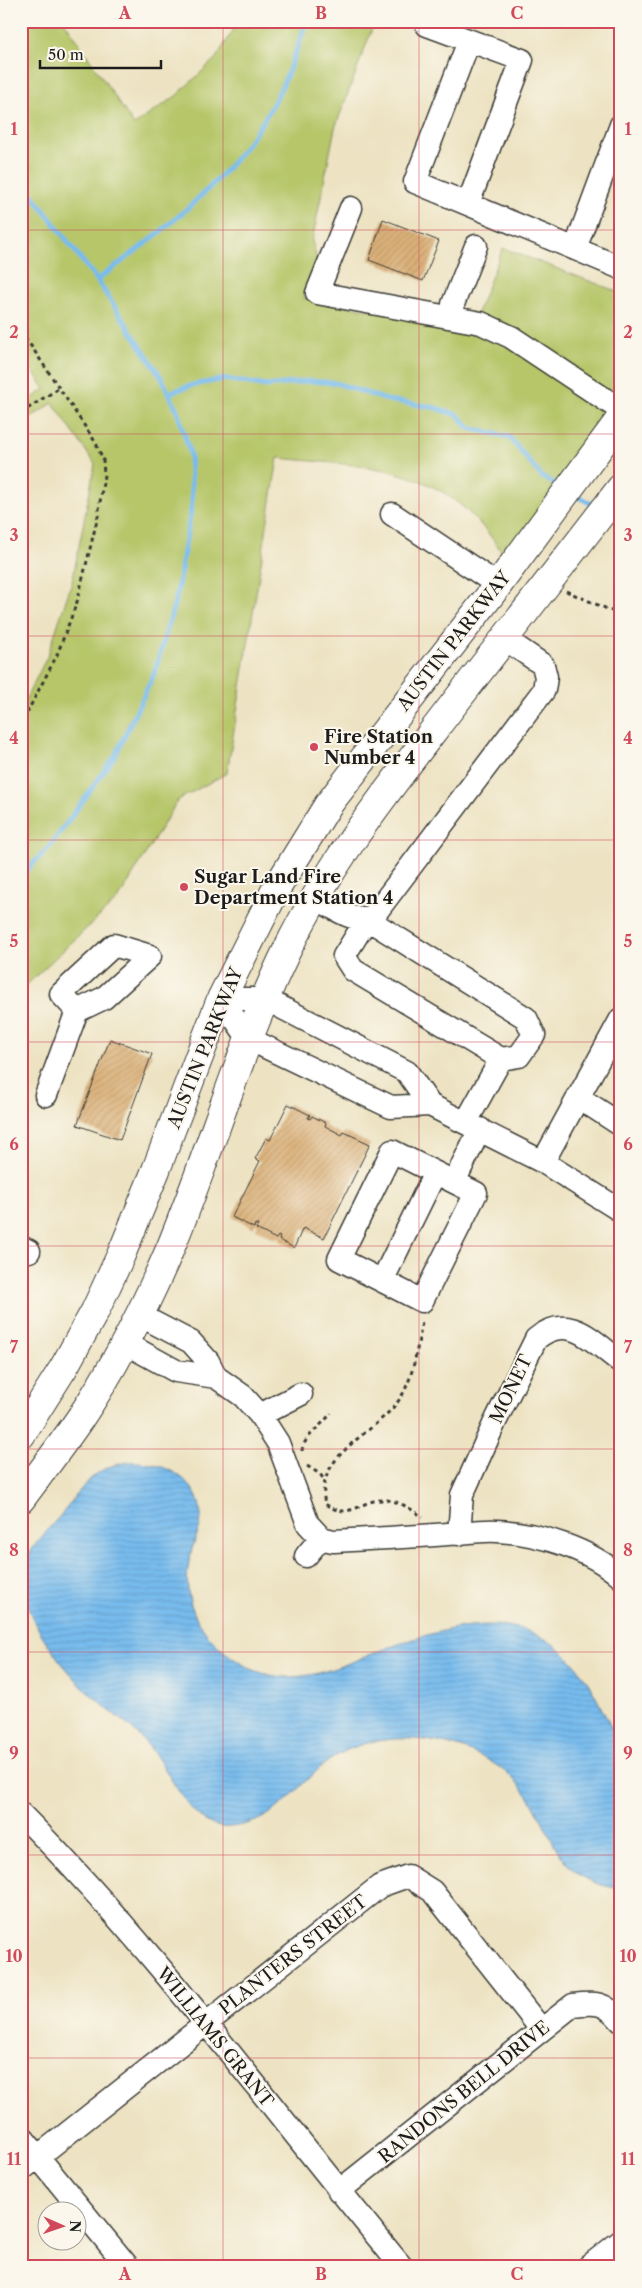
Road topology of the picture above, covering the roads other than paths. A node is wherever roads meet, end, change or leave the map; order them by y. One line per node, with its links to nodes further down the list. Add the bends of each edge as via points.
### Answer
1 (427, 25): 2 (street)
2 (469, 41): 4 (street, via 416,182); 4 (street, via 522,60)
3 (621, 125): 7 (street)
4 (468, 204): 7 (street)
5 (351, 208): 9 (street, via 317,293)
6 (476, 246): 9 (street, via 453,304)
7 (575, 249): 8 (street)
8 (621, 268)
9 (454, 317): 10 (street, via 481,323 511,337)
10 (621, 410)
11 (621, 418): 14 (main road, AUSTIN PARKWAY)
12 (621, 488): 15 (main road, AUSTIN PARKWAY)
13 (392, 514): 14 (street)
14 (498, 585): 18 (main road, AUSTIN PARKWAY, via 328,805 276,890)
15 (505, 639): 16 (main road, AUSTIN PARKWAY, via 392,784); 17 (street, via 543,665 546,677 544,690 374,915)
16 (316, 898): 17 (street, via 357,919); 19 (main road, AUSTIN PARKWAY)
17 (367, 919): 24 (street, via 344,956 353,970); 24 (street, via 526,1018 534,1035 519,1056)
18 (221, 999): 19 (street); 22 (street); 40 (main road, AUSTIN PARKWAY, via 118,1263 69,1359)
19 (265, 999): 22 (main road, AUSTIN PARKWAY); 27 (street, via 407,1072)
20 (77, 1011): 25 (street)
21 (621, 1019): 23 (street)
22 (249, 1039): 27 (street, via 391,1107); 34 (main road, AUSTIN PARKWAY, via 170,1249)
23 (613, 1051): 26 (street)
24 (500, 1059): 28 (street)
25 (46, 1095)
26 (578, 1097): 29 (street); 30 (street)
27 (430, 1105): 28 (street)
28 (473, 1125): 30 (street); 31 (street)
29 (621, 1125)
30 (543, 1162): 32 (street)
31 (444, 1178): 33 (street); 33 (street, via 476,1193 422,1301); 33 (street, via 392,1151 339,1259)
32 (621, 1211)
33 (382, 1281)
34 (139, 1315): 35 (main road, AUSTIN PARKWAY); 37 (street, via 191,1342)
35 (125, 1343): 37 (street, via 176,1371); 41 (main road, AUSTIN PARKWAY, via 82,1416)
36 (621, 1362): 42 (street, MONET, via 584,1334 568,1327 546,1330 536,1339 462,1495)
37 (216, 1376): 39 (street, via 243,1396)
38 (300, 1394): 39 (street)
39 (260, 1416): 43 (street, via 278,1443 308,1524)
40 (21, 1435)
41 (21, 1499)
42 (459, 1534): 43 (street, via 333,1541); 45 (street, via 497,1531 532,1536 586,1555)
43 (321, 1538): 44 (street)
44 (306, 1556)
45 (621, 1577)
46 (21, 1814): 48 (street, WILLIAMS GRANT, via 70,1863)
47 (621, 2021): 49 (street, RANDONS BELL DRIVE, via 611,2009 594,2002 574,2005)
48 (205, 2024): 49 (street, PLANTERS STREET, via 380,1886 408,1876 432,1891); 51 (street, PLANTERS STREET); 52 (street, WILLIAMS GRANT)
49 (541, 2029): 52 (street, RANDONS BELL DRIVE)
50 (21, 2136): 51 (street)
51 (30, 2163): 54 (street)
52 (339, 2191): 55 (street, WILLIAMS GRANT)
53 (621, 2241): 56 (street)
54 (128, 2267)
55 (402, 2267)
56 (588, 2267)

